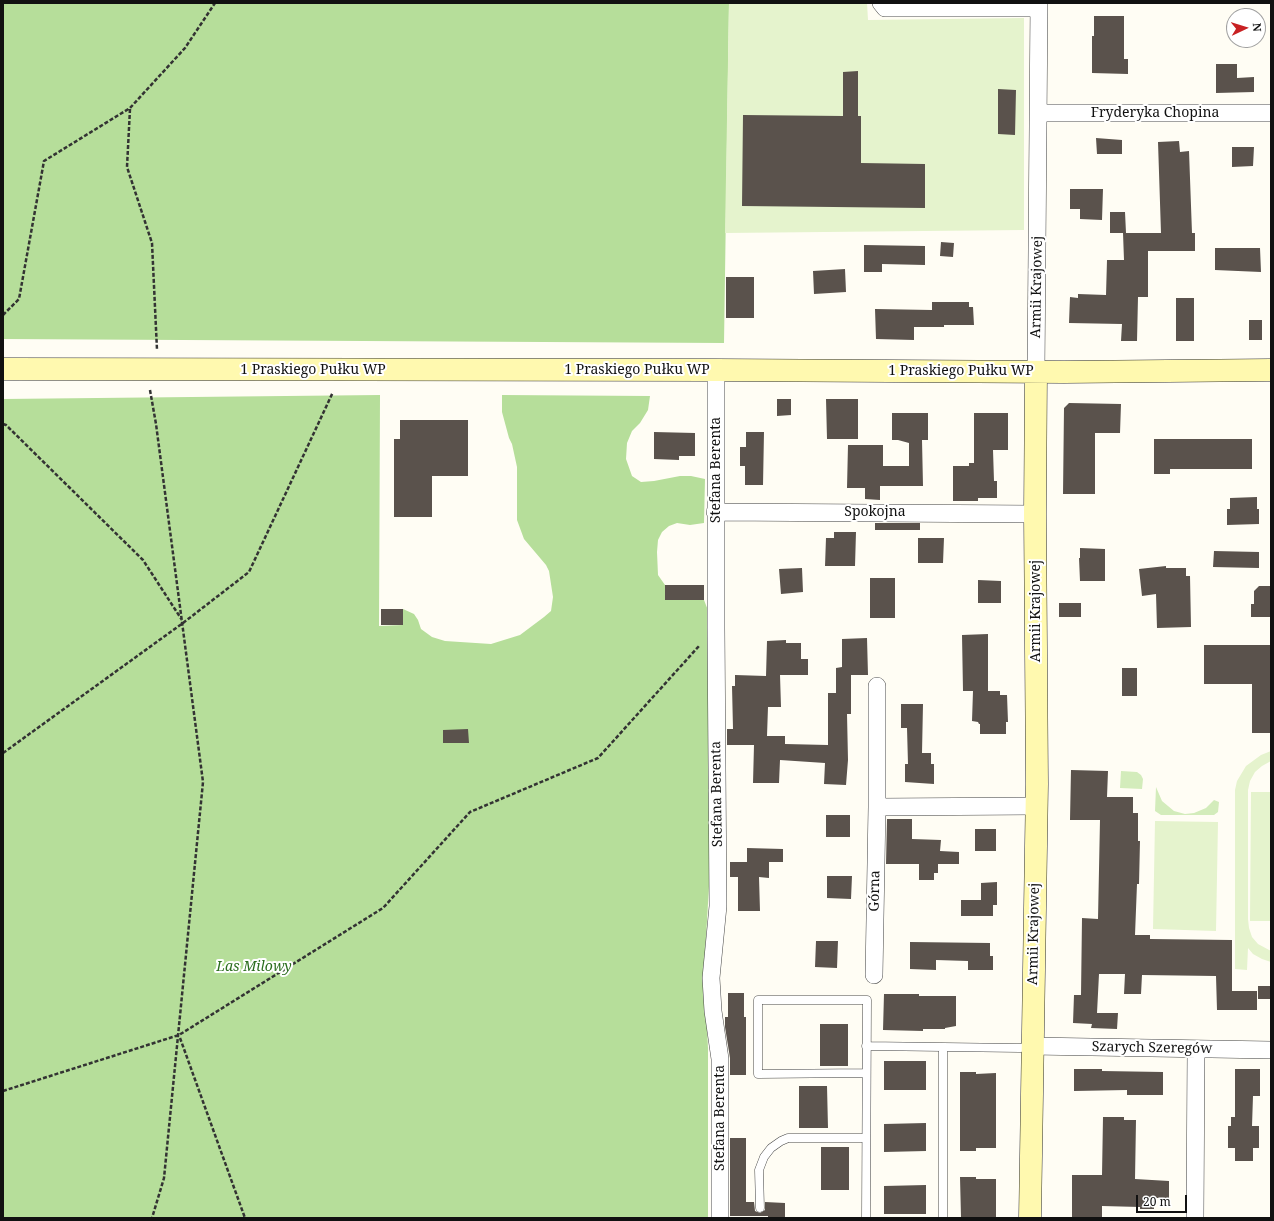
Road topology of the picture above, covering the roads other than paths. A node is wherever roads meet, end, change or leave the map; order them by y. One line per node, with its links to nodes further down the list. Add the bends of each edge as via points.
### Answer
1 (881, 3): 2 (street, via 885,8)
2 (1039, 6): 3 (street, Armii Krajowej)
3 (1038, 113): 4 (street, Fryderyka Chopina); 8 (street, Armii Krajowej)
4 (1271, 113)
5 (3, 369): 6 (street, 1 Praskiego Pułku WP)
6 (716, 370): 8 (street, 1 Praskiego Pułku WP); 9 (street, Stefana Berenta)
7 (1271, 370): 8 (street, 1 Praskiego Pułku WP)
8 (1036, 372): 10 (street, Armii Krajowej)
9 (715, 512): 10 (street, Spokojna); 23 (street, Stefana Berenta, via 718,906 711,978 720,1059)
10 (1035, 514): 12 (street, Armii Krajowej)
11 (877, 686): 13 (street, Górna)
12 (1036, 806): 13 (street); 16 (street, Armii Krajowej)
13 (877, 807): 14 (street, Górna)
14 (874, 975)
15 (866, 1046): 17 (lane); 20 (lane); 20 (lane, via 866,1000 758,1000 758,1074)
16 (1032, 1046): 17 (lane); 18 (street, Szarych Szeregów); 26 (street, Armii Krajowej)
17 (943, 1047): 25 (lane)
18 (1196, 1049): 19 (street, Szarych Szeregów); 27 (street)
19 (1271, 1050)
20 (866, 1073): 21 (lane)
21 (866, 1138): 22 (lane, via 788,1138 771,1148 759,1170); 24 (lane)
22 (760, 1208)
23 (720, 1218)
24 (866, 1218)
25 (943, 1218)
26 (1030, 1218)
27 (1195, 1218)

